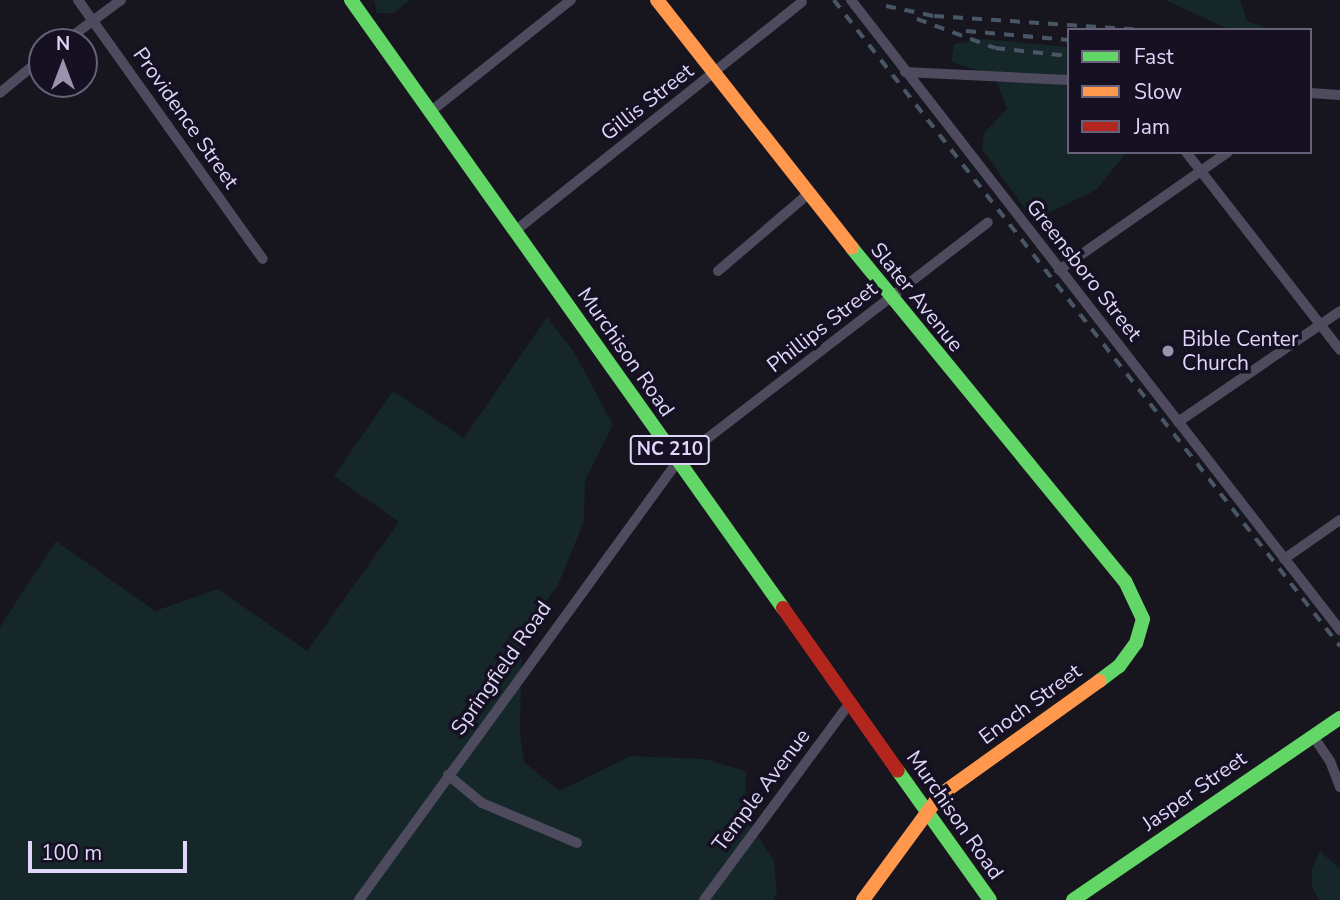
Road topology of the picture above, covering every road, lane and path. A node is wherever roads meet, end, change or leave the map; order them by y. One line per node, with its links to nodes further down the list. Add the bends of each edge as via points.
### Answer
1 (78, 0): 8 (street, Providence Street)
2 (121, 0): 8 (street)
3 (351, 0): 17 (street, Murchison Road / NC 210)
4 (571, 0): 17 (street)
5 (657, 0): 12 (street, Slater Avenue)
6 (850, 0): 11 (street, Greensboro Street)
7 (802, 2): 12 (street, Gillis Street)
8 (93, 21): 9 (street); 24 (street, Providence Street)
9 (83, 28)
10 (28, 70): 14 (street)
11 (905, 72): 13 (street); 25 (street, Greensboro Street)
12 (714, 73): 21 (street, Slater Avenue); 23 (street, Gillis Street)
13 (1067, 80)
14 (0, 93)
15 (1312, 93): 16 (street)
16 (1340, 95)
17 (430, 112): 23 (street, Murchison Road / NC 210)
18 (1188, 154): 20 (street)
19 (1225, 154): 20 (street)
20 (1201, 172): 25 (street); 29 (street)
21 (808, 194): 26 (street); 27 (street, Slater Avenue)
22 (988, 222): 27 (street, Phillips Street)
23 (515, 231): 32 (street, Murchison Road / NC 210)
24 (263, 259)
25 (1059, 270): 31 (street, Greensboro Street)
26 (718, 271)
27 (891, 298): 32 (street, Phillips Street); 35 (street, Slater Avenue, via 1125,581)
28 (1340, 311): 29 (street)
29 (1320, 325): 30 (street); 31 (street)
30 (1340, 351)
31 (1178, 422): 34 (street, Greensboro Street)
32 (678, 461): 37 (street, Murchison Road / NC 210); 40 (street, Springfield Road)
33 (1340, 520): 34 (street)
34 (1284, 559): 36 (street, Greensboro Street)
35 (1143, 619): 42 (street, Enoch Street, via 1136,643 1119,666 940,795)
36 (1340, 630)
37 (849, 703): 42 (street, Murchison Road / NC 210); 45 (street, Temple Avenue)
38 (1340, 718): 39 (street, Jasper Street)
39 (1313, 736): 41 (street); 48 (street, Jasper Street)
40 (448, 775): 43 (street, via 482,803); 44 (street, Springfield Road)
41 (1340, 787)
42 (928, 813): 46 (street, Enoch Street); 47 (street, Murchison Road / NC 210)
43 (577, 843)
44 (359, 900)
45 (704, 900)
46 (863, 900)
47 (990, 900)
48 (1073, 900)

